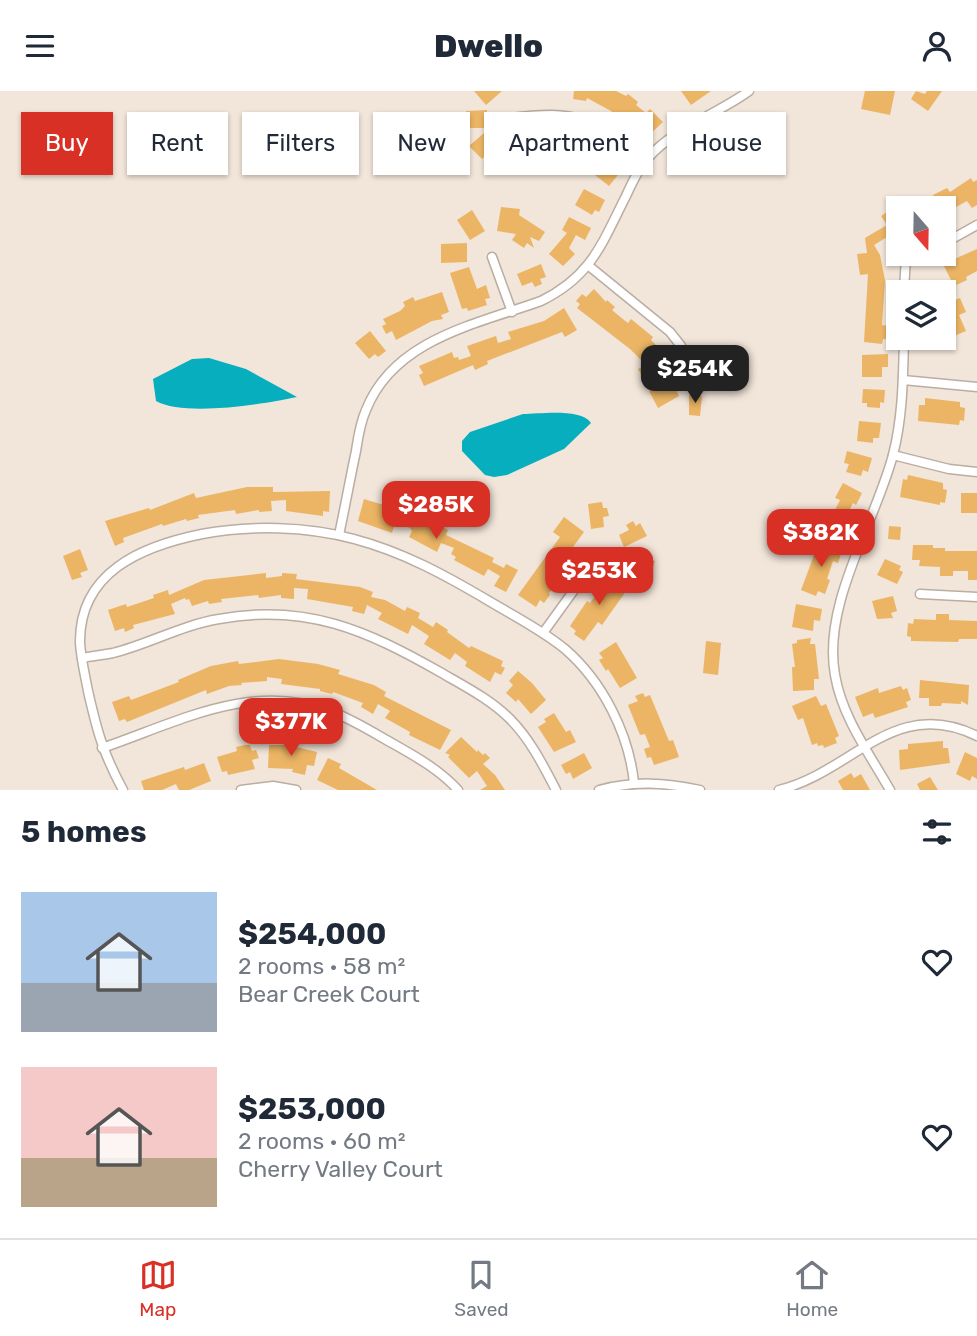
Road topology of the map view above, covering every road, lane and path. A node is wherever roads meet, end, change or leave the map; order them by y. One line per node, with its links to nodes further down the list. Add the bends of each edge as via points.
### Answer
1 (731, 91): 3 (street)
2 (749, 91): 3 (street)
3 (736, 100): 4 (street, via 679,131)
4 (653, 153)
5 (638, 175): 9 (street)
6 (977, 225): 7 (street)
7 (956, 237)
8 (492, 257): 10 (street)
9 (589, 265): 10 (street, via 559,292); 12 (street, via 670,332)
10 (512, 311): 17 (street, via 429,342 393,367 380,383 361,426)
11 (904, 350): 13 (street)
12 (694, 371)
13 (903, 380): 14 (street); 15 (street)
14 (977, 387)
15 (893, 455): 16 (street); 24 (street, via 835,624 834,673 839,697)
16 (977, 472)
17 (339, 535): 21 (street, via 391,549); 22 (street, via 248,529 191,536 134,554 113,568 86,608)
18 (600, 554): 21 (street)
19 (920, 594): 20 (street)
20 (977, 597)
21 (543, 633): 26 (street, via 565,650 602,693 625,742)
22 (82, 658): 25 (street); 31 (street, via 113,653 184,627 229,617 276,614 342,624 395,646 488,700 524,735)
23 (977, 736): 24 (street, via 927,723 904,727)
24 (865, 746): 34 (street, via 822,772); 35 (street)
25 (102, 748): 27 (street); 30 (street, via 227,704 303,703 356,723 431,766)
26 (634, 783): 32 (street); 33 (street)
27 (123, 790)
28 (240, 790): 29 (street, via 273,786)
29 (296, 790)
30 (458, 790)
31 (556, 790)
32 (600, 790)
33 (699, 790)
34 (779, 790)
35 (890, 790)

